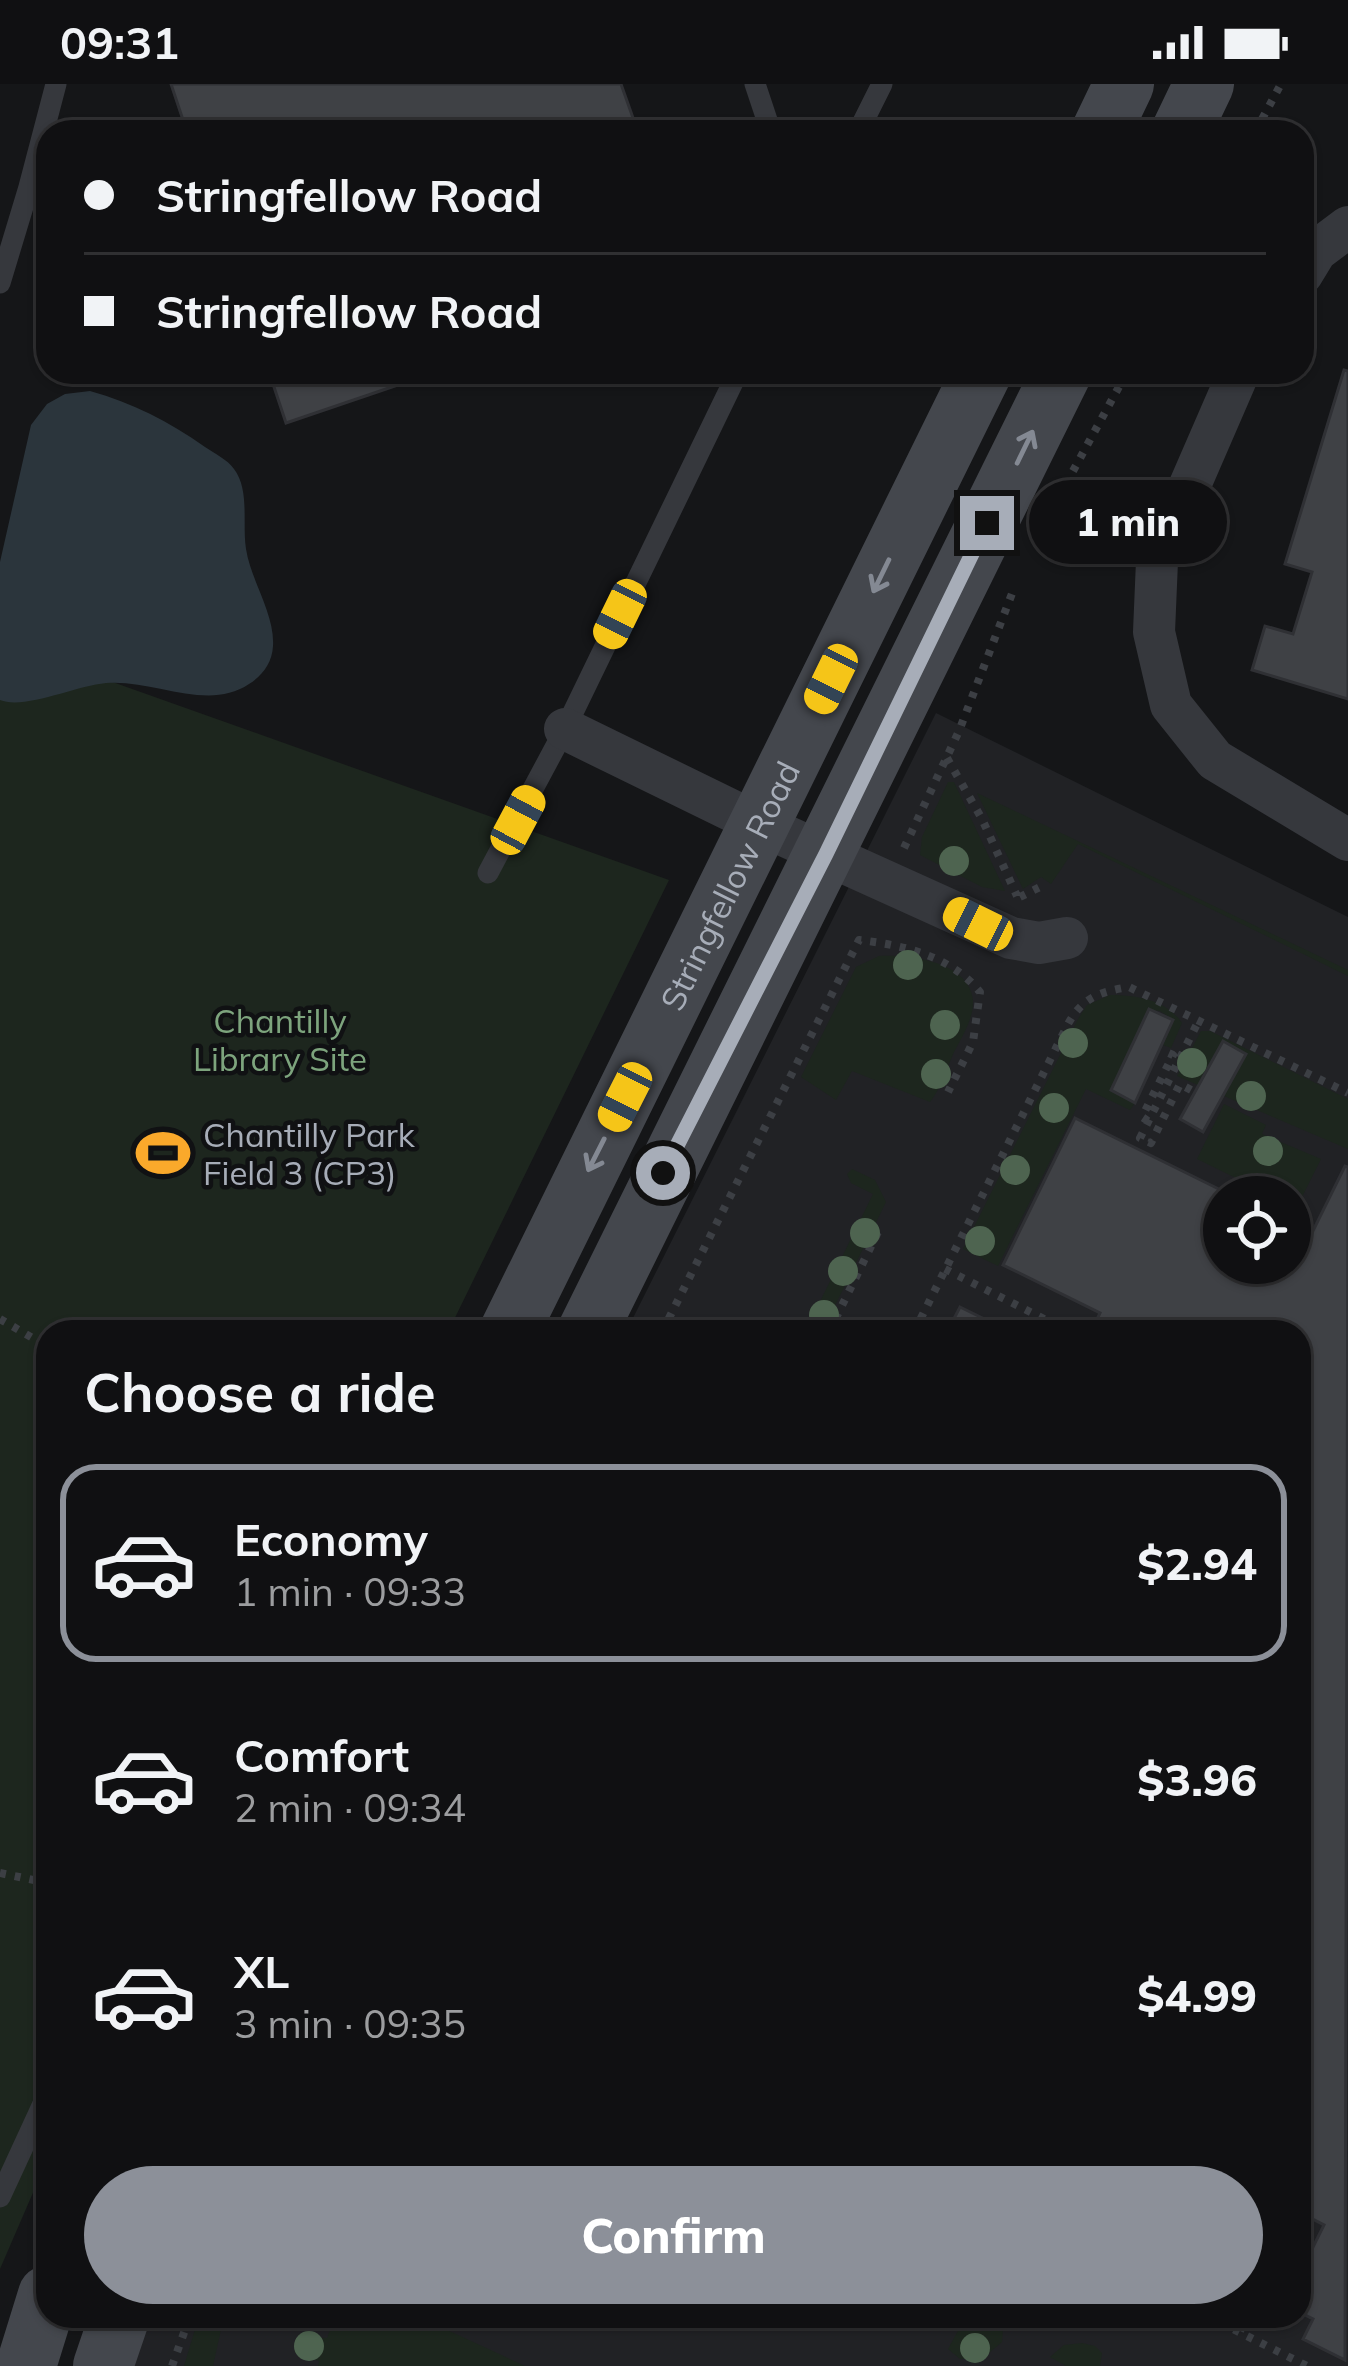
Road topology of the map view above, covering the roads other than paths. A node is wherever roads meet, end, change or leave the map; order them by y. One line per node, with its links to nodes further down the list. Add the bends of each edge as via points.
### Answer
1 (56, 84): 6 (lane)
2 (755, 84): 7 (lane)
3 (882, 84): 8 (lane)
4 (1124, 84): 9 (main road)
5 (1204, 84): 10 (main road)
6 (50, 120)
7 (768, 120)
8 (864, 120)
9 (1107, 120)
10 (1187, 120)
11 (36, 198): 14 (lane)
12 (1348, 227): 13 (street)
13 (1314, 254)
14 (0, 283)
15 (733, 384): 19 (lane)
16 (976, 384): 20 (main road, Stringfellow Road, one-way to 20)
17 (1057, 384): 22 (main road, one-way to 17)
18 (1234, 384): 21 (street, via 1157,561 1154,632 1172,705 1215,760)
19 (565, 729): 20 (street); 23 (lane)
20 (760, 825): 22 (street); 25 (main road, Stringfellow Road, one-way to 25)
21 (1348, 839)
22 (826, 854): 24 (street, via 1011,938); 26 (main road)
23 (488, 873)
24 (1067, 938)
25 (515, 1320)
26 (593, 1320)
27 (36, 2119): 28 (lane)
28 (0, 2197)
29 (38, 2328): 31 (main road)
30 (116, 2328): 32 (main road)
31 (26, 2366)
32 (103, 2366)

